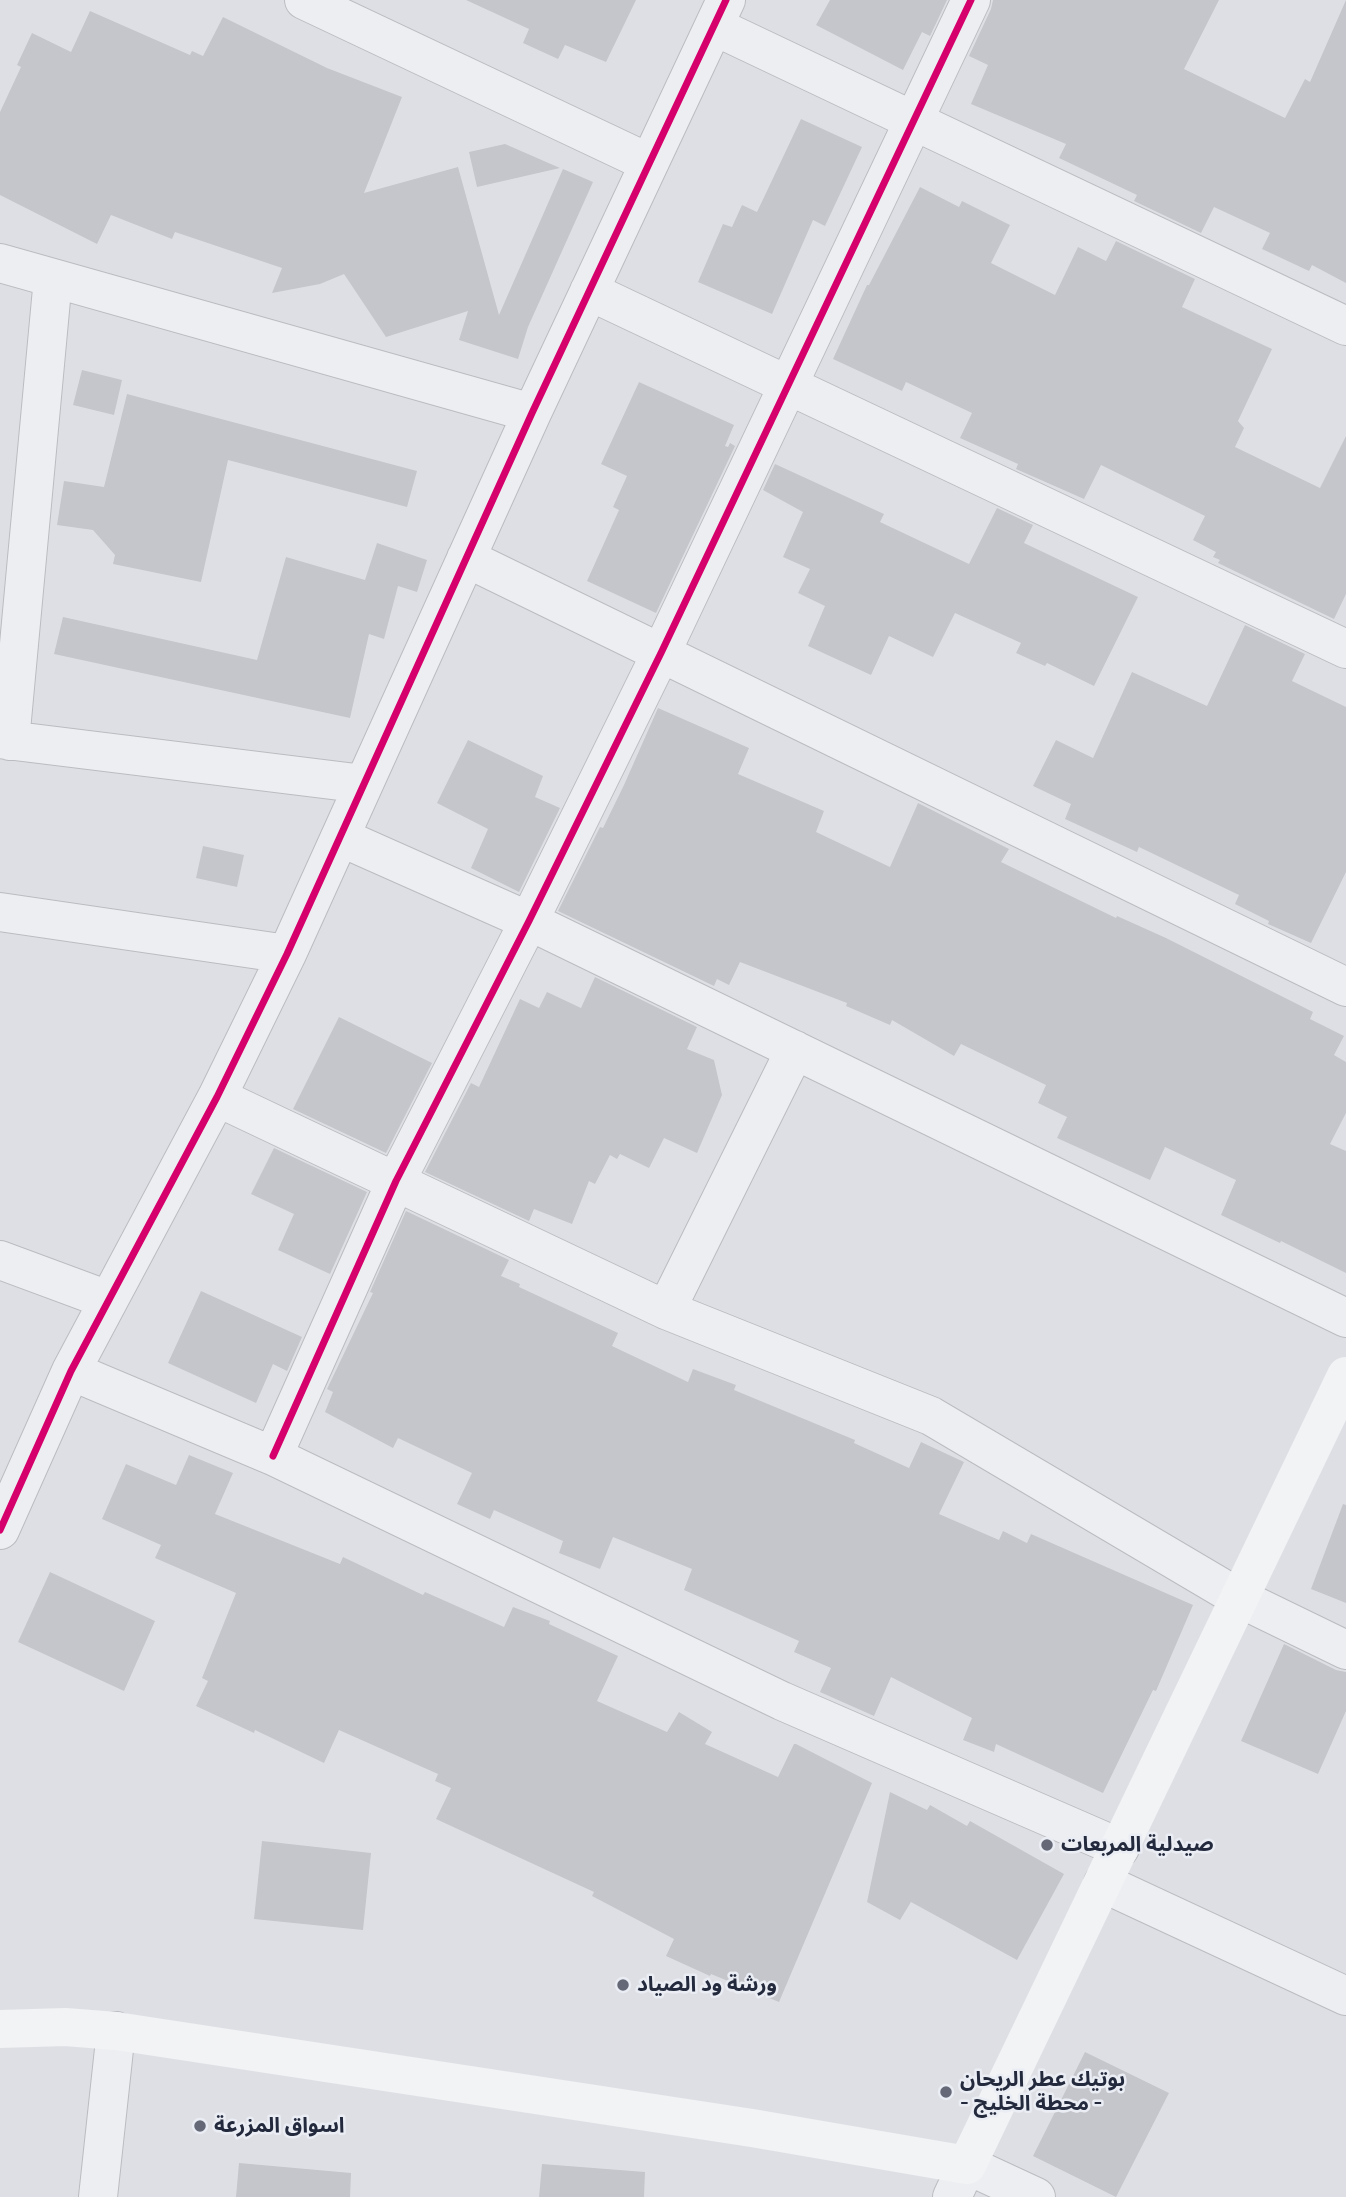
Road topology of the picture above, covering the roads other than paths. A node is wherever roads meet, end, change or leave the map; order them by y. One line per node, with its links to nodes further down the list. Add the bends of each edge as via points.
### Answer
1 (304, 0): 3 (street)
2 (971, 0): 5 (street)
3 (365, 13): 6 (street)
4 (720, 13): 5 (street); 6 (street)
5 (913, 122): 10 (street); 11 (street)
6 (649, 163): 9 (street)
7 (0, 263): 8 (street)
8 (53, 278): 12 (street); 16 (street)
9 (589, 291): 11 (street); 12 (street)
10 (1346, 326)
11 (789, 385): 14 (street); 15 (street)
12 (531, 413): 13 (street)
13 (466, 558): 15 (street); 17 (street)
14 (1346, 649)
15 (662, 653): 20 (street); 22 (street)
16 (5, 740): 17 (street)
17 (364, 784): 18 (street)
18 (340, 837): 20 (street); 21 (street)
19 (0, 912): 21 (street)
20 (529, 922): 23 (street); 25 (street)
21 (287, 954): 24 (street)
22 (1346, 987)
23 (795, 1051): 28 (street); 29 (street)
24 (218, 1097): 25 (street); 27 (street)
25 (396, 1181): 28 (street); 32 (street)
26 (0, 1260): 27 (street)
27 (107, 1300): 30 (street)
28 (666, 1310): 34 (street, via 931,1416)
29 (1346, 1318)
30 (71, 1371): 32 (street); 33 (street)
31 (1346, 1376): 34 (street)
32 (273, 1456): 36 (street, via 782,1701)
33 (0, 1530)
34 (1240, 1598): 35 (street); 36 (street)
35 (1346, 1650)
36 (1120, 1848): 37 (street)
37 (1103, 1883): 38 (street); 43 (street)
38 (1346, 1996)
39 (0, 2001): 40 (street)
40 (65, 2027): 41 (street); 42 (street)
41 (0, 2029)
42 (116, 2031): 43 (street, via 752,2128); 44 (street)
43 (959, 2181): 45 (street)
44 (98, 2197)
45 (1036, 2197)

